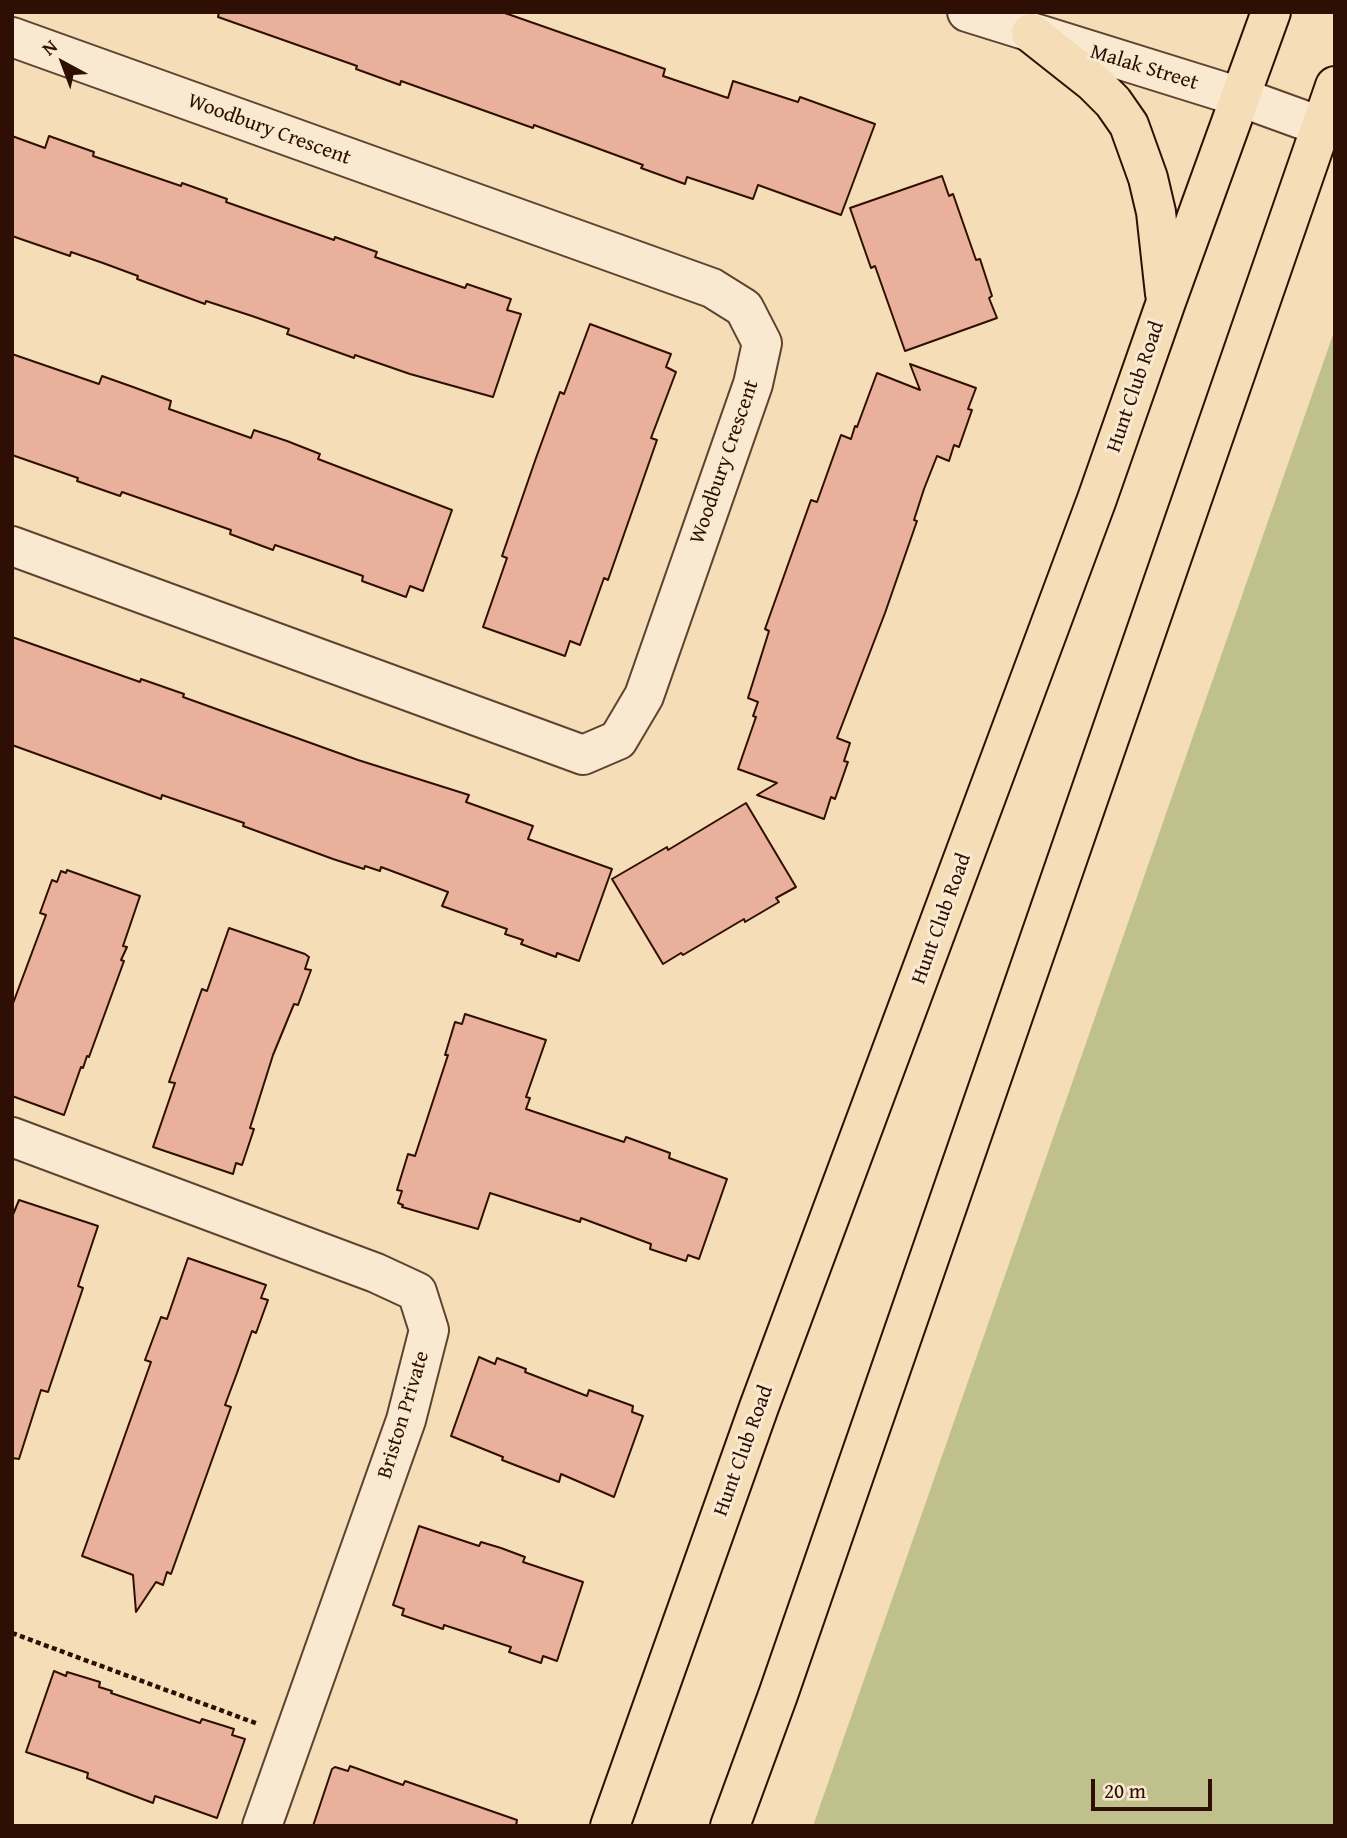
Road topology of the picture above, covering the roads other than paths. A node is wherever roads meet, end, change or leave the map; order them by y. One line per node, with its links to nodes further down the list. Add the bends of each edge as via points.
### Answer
1 (967, 12): 3 (street, Malak Street)
2 (1271, 12): 6 (main road, Hunt Club Road)
3 (1031, 33): 6 (street, Malak Street); 8 (main road, via 1093,82 1129,125 1156,212)
4 (12, 37): 9 (street, Woodbury Crescent, via 712,288 744,308 762,343 753,384 644,696 618,740 583,755)
5 (1335, 86): 7 (main road)
6 (1240, 97): 7 (street, Malak Street); 8 (main road, Hunt Club Road)
7 (1320, 126): 13 (main road)
8 (1166, 302): 12 (main road, Hunt Club Road, via 1088,525 759,1407)
9 (12, 546)
10 (12, 1137): 11 (street, Briston Private, via 416,1292 429,1330 406,1420)
11 (262, 1826)
12 (610, 1826)
13 (730, 1826)

